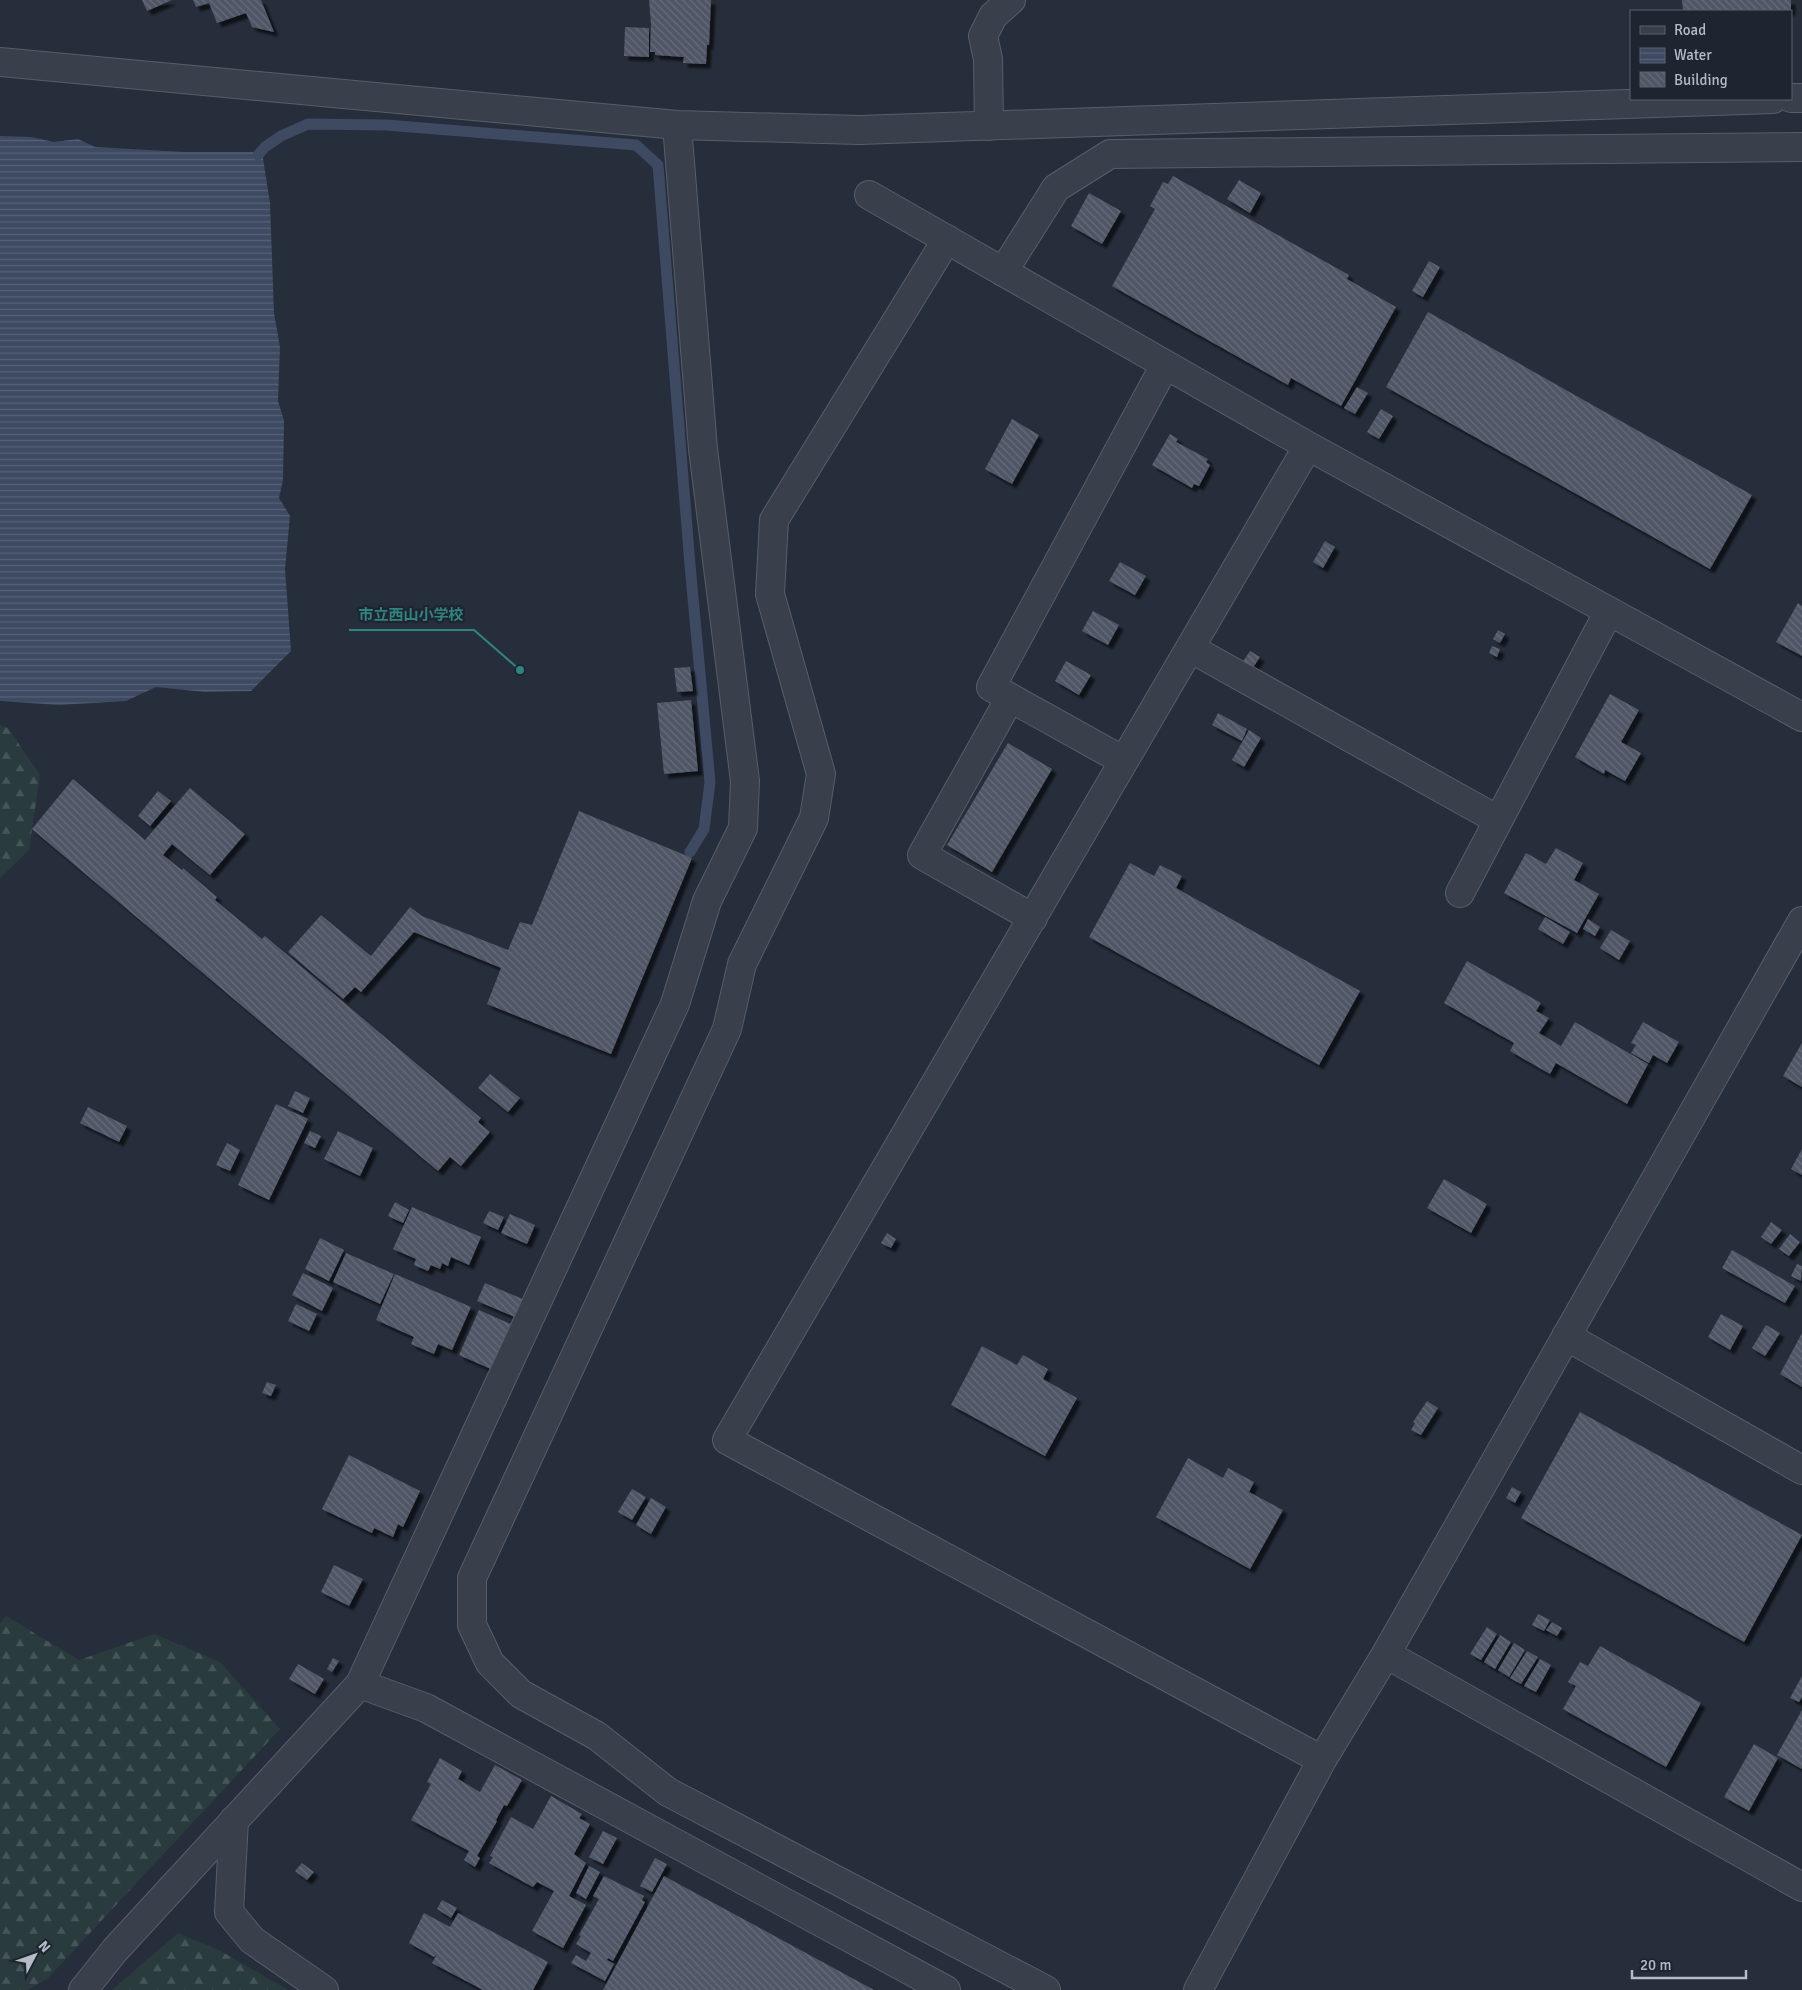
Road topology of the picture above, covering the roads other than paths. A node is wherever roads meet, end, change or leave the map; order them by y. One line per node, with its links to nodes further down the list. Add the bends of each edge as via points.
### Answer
1 (1011, 0): 5 (street, via 993,16 983,36 988,59)
2 (0, 62): 4 (street)
3 (1744, 100): 5 (street)
4 (677, 125): 5 (street, via 858,130); 24 (street, via 703,449 745,780 743,828 707,900 675,1004)
5 (989, 126)
6 (1802, 147): 9 (street, via 1110,154 1056,188)
7 (869, 195): 8 (street)
8 (947, 239): 9 (street); 31 (street, via 774,520 770,594 821,774 814,818 742,964 727,1029 472,1578 472,1625 490,1663 521,1694 597,1736 668,1792)
9 (1003, 272): 10 (street)
10 (1166, 365): 11 (street); 14 (street, via 991,687)
11 (1308, 446): 12 (street); 13 (street)
12 (1609, 611): 15 (street); 17 (street)
13 (1190, 648): 16 (street); 17 (street)
14 (1010, 698): 16 (street); 19 (street, via 922,855)
15 (1802, 717)
16 (1124, 761): 19 (street)
17 (1498, 820): 18 (street)
18 (1460, 893)
19 (1033, 918): 25 (street, via 727,1440)
20 (1802, 921): 21 (street)
21 (1566, 1336): 22 (street); 23 (street)
22 (1802, 1470)
23 (1386, 1654): 25 (street); 27 (street)
24 (360, 1684): 26 (street); 30 (street, via 426,1708)
25 (1322, 1760): 32 (street)
26 (234, 1820): 28 (street); 29 (street, via 229,1912 252,1940)
27 (1802, 1887)
28 (82, 1990)
29 (324, 1990)
30 (946, 1990)
31 (1046, 1990)
32 (1198, 1990)

